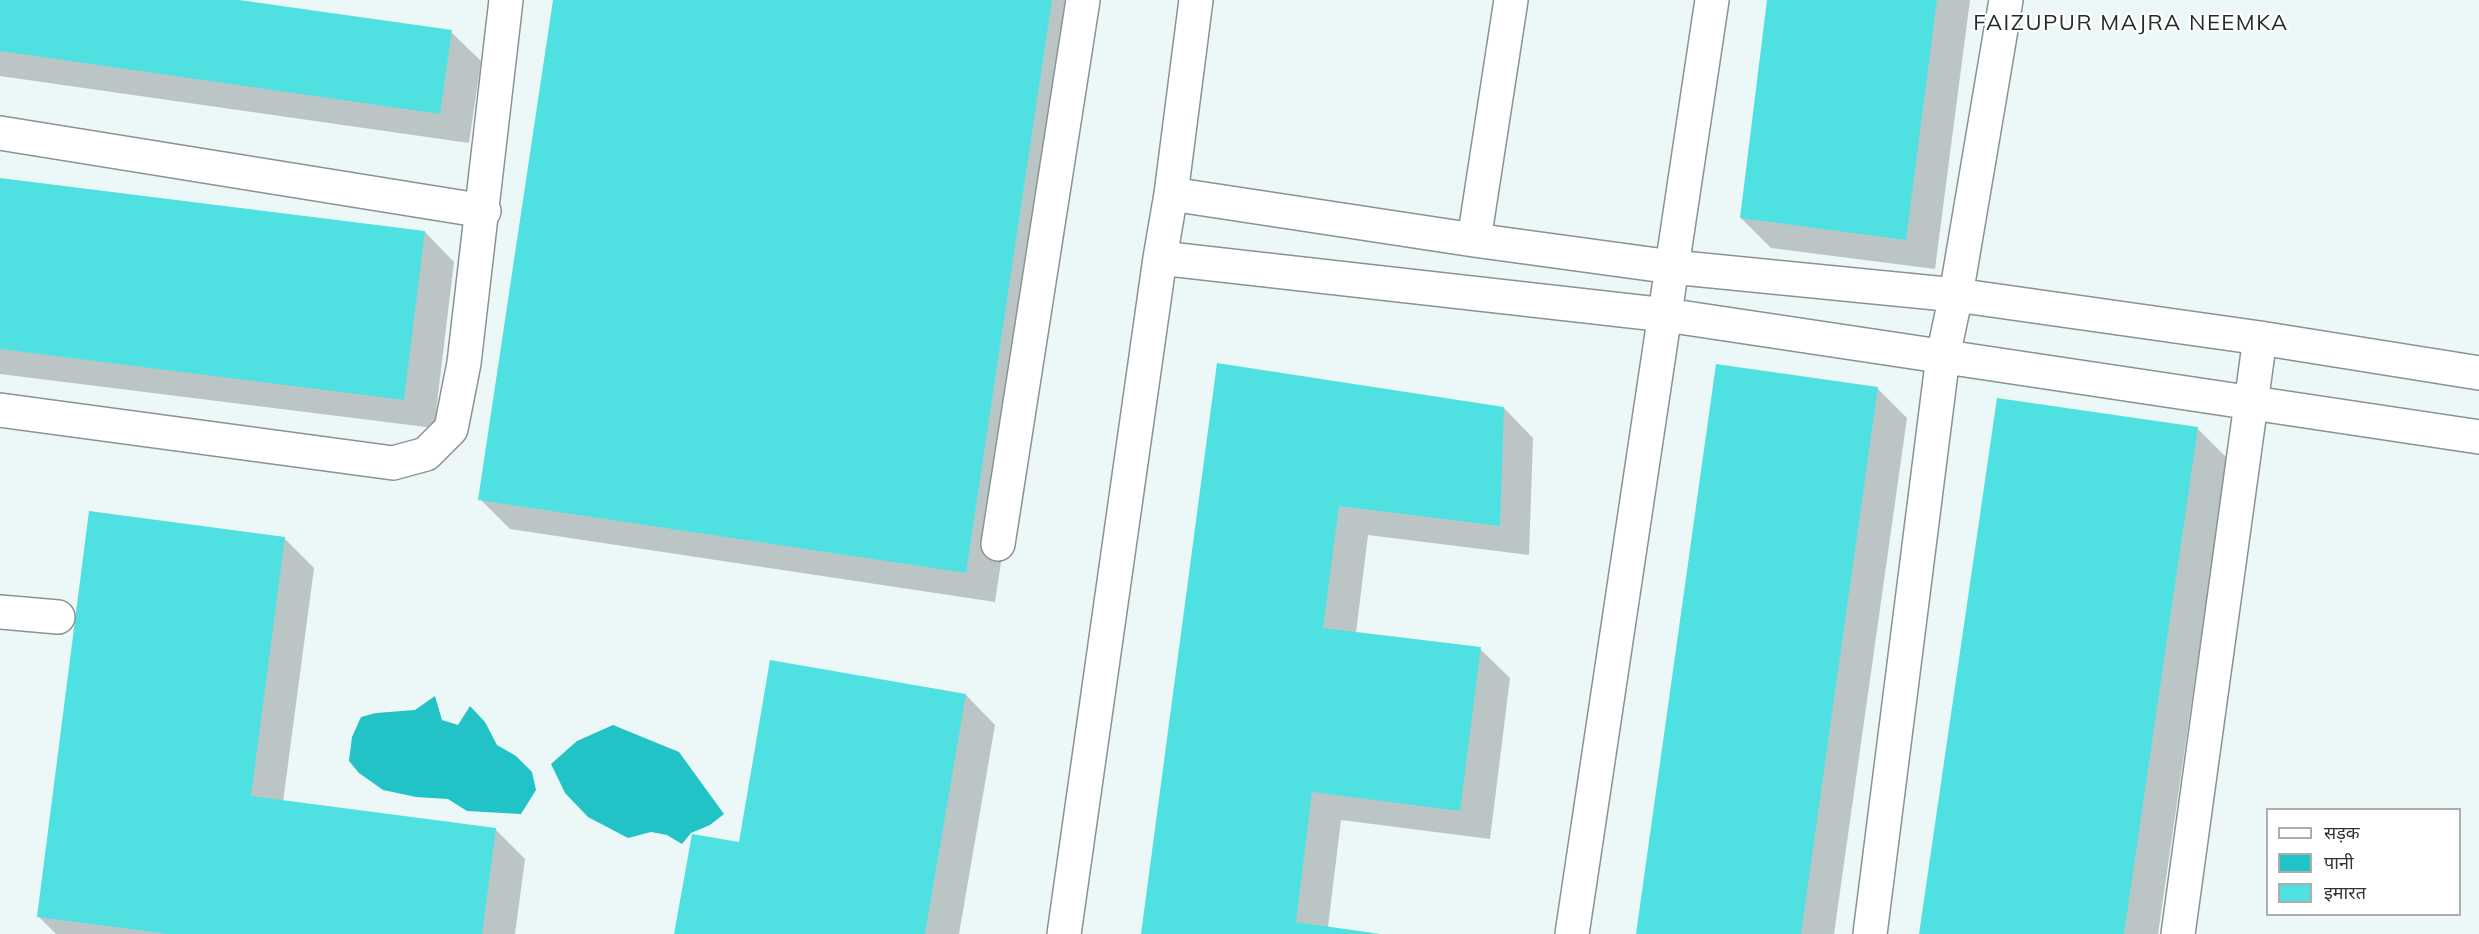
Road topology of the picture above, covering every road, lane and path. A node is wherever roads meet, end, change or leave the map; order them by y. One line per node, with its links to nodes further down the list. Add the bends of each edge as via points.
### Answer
1 (507, 0): 9 (street)
2 (1083, 0): 21 (street)
3 (1196, 0): 8 (street)
4 (1511, 0): 10 (street)
5 (1712, 0): 12 (street)
6 (2006, 0): 13 (street)
7 (0, 133): 9 (street)
8 (1171, 194): 10 (street); 11 (street)
9 (484, 211): 19 (street, via 451,429 426,454 393,463)
10 (1474, 240): 12 (street)
11 (1160, 258): 14 (street); 24 (street)
12 (1672, 267): 13 (street); 14 (street)
13 (1956, 295): 15 (street); 16 (street)
14 (1666, 315): 16 (street); 25 (street)
15 (2260, 338): 17 (street); 18 (street)
16 (1943, 356): 18 (street); 26 (street)
17 (2479, 373)
18 (2251, 404): 20 (street); 27 (street)
19 (0, 410)
20 (2479, 437)
21 (998, 544)
22 (0, 612): 23 (street)
23 (58, 617)
24 (1064, 934)
25 (1572, 934)
26 (1870, 934)
27 (2178, 934)

